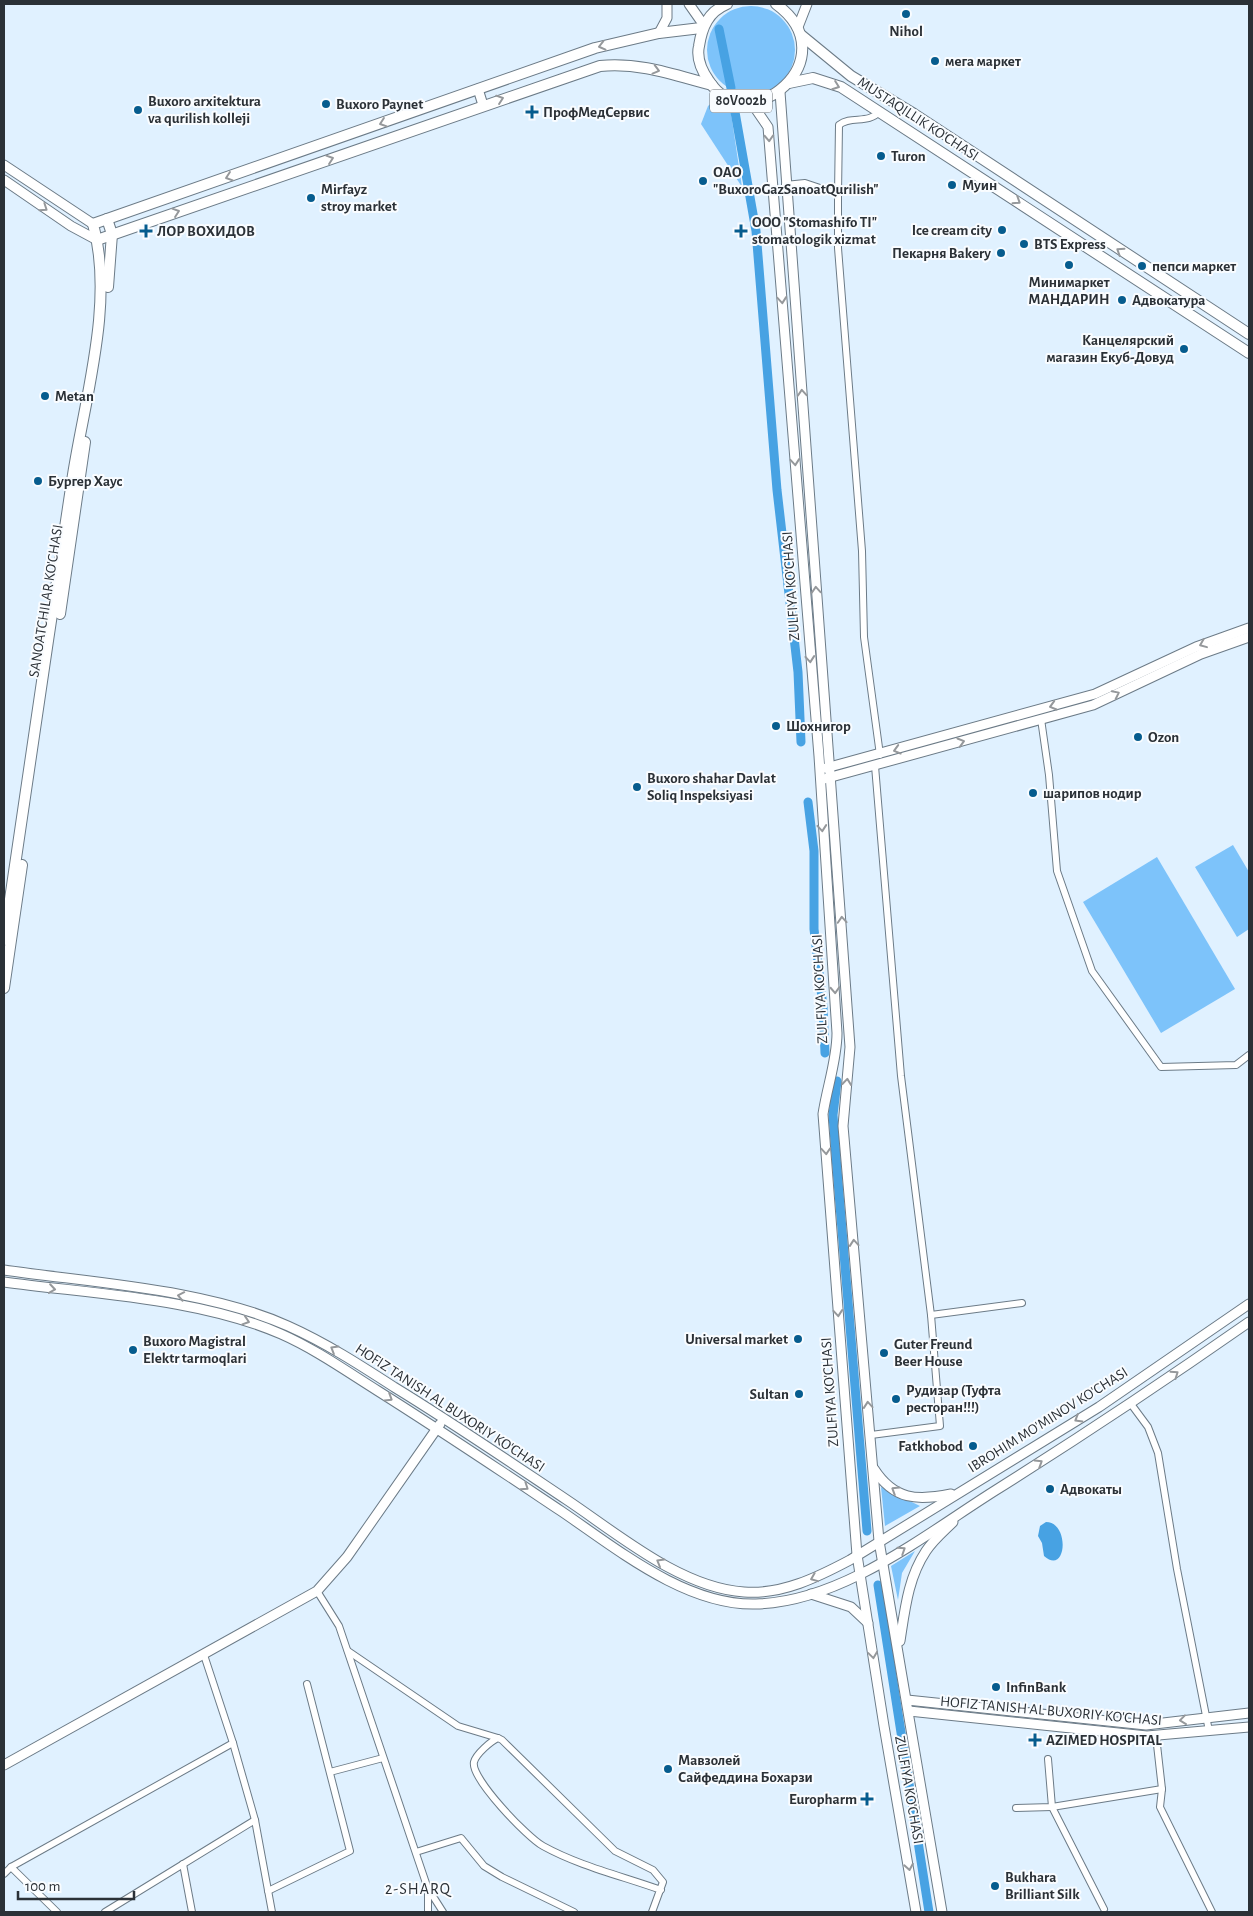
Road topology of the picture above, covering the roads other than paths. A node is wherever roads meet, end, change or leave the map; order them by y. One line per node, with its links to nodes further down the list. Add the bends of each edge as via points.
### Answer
1 (668, 4): 8 (main road)
2 (689, 4): 6 (main road)
3 (727, 4): 6 (main road, via 713,12)
4 (776, 4): 7 (main road, MUSTAQILLIK KO'CHASI, via 788,12)
5 (807, 4): 7 (main road)
6 (702, 26): 8 (main road); 10 (main road, 80V002b, via 698,52 702,71)
7 (800, 31): 9 (main road, 80V002b, via 802,54 798,70); 24 (main road, MUSTAQILLIK KO'CHASI, one-way to 7, via 851,76)
8 (659, 33): 11 (main road, one-way to 11, via 595,48)
9 (789, 83): 12 (main road, 80V002b); 15 (main road, MUSTAQILLIK KO'CHASI / 80V002b, one-way to 15, via 813,78 841,87)
10 (712, 86): 13 (main road, 80V002b, via 726,97); 14 (main road, one-way to 10, via 609,65 645,67)
11 (478, 89): 14 (main road); 20 (main road, one-way to 20)
12 (780, 92): 13 (main road, 80V002b, via 756,101); 18 (main road, ZULFIYA KO'CHASI)
13 (743, 101): 28 (main road, ZULFIYA KO'CHASI, one-way to 28, via 755,108 768,127)
14 (483, 105): 22 (main road, one-way to 14)
15 (880, 112): 19 (street, via 866,121 850,120 839,125); 26 (main road, MUSTAQILLIK KO'CHASI / 80V002b, one-way to 26)
16 (4, 165): 21 (main road)
17 (4, 180): 23 (main road, one-way to 23)
18 (785, 185): 19 (street, via 805,183); 29 (main road, ZULFIYA KO'CHASI, one-way to 18)
19 (838, 194): 33 (street, via 838,248 862,551 864,638)
20 (106, 219): 21 (main road); 22 (main road, SANOATCHILAR KO'CHASI)
21 (93, 224): 23 (main road, SANOATCHILAR KO'CHASI)
22 (112, 234): 23 (main road); 39 (main road, SANOATCHILAR KO'CHASI, via 105,320)
23 (97, 240): 38 (main road, SANOATCHILAR KO'CHASI, via 102,278 100,314)
24 (1234, 324): 25 (main road, MUSTAQILLIK KO'CHASI); 26 (main road)
25 (1249, 334)
26 (1226, 337): 27 (main road, MUSTAQILLIK KO'CHASI / 80V002b)
27 (1249, 353)
28 (798, 495): 29 (main road); 36 (main road, ZULFIYA KO'CHASI, one-way to 36)
29 (809, 495): 35 (main road, ZULFIYA KO'CHASI, one-way to 29)
30 (1249, 628): 33 (main road, one-way to 33, via 1196,647 1095,694)
31 (1249, 637): 32 (main road, one-way to 31, via 1093,705 1201,654)
32 (1041, 719): 34 (main road, one-way to 32); 40 (street, via 1057,871 1092,971 1162,1067 1236,1065)
33 (880, 755): 35 (main road)
34 (875, 766): 37 (main road); 45 (street, via 901,1076)
35 (830, 768): 36 (main road); 37 (main road, ZULFIYA KO'CHASI)
36 (819, 775): 37 (main road); 57 (main road, ZULFIYA KO'CHASI, one-way to 57, via 837,1033 837,1049 823,1114)
37 (830, 778): 52 (main road, ZULFIYA KO'CHASI, one-way to 37, via 843,1126 850,1047)
38 (4, 940)
39 (4, 988)
40 (1249, 1055)
41 (4, 1270): 49 (main road, HOFIZ TANISH AL BUXORIY KO'CHASI, one-way to 41, via 328,1345 286,1325 218,1303 172,1294)
42 (4, 1282): 51 (main road, HOFIZ TANISH AL BUXORIY KO'CHASI, one-way to 51, via 184,1306 248,1322 311,1348)
43 (1022, 1303): 45 (street)
44 (1249, 1304): 48 (main road, IBROHIM MO'MINOV KO'CHASI)
45 (931, 1315): 52 (street, via 940,1426)
46 (1249, 1322): 47 (main road, IBROHIM MO'MINOV KO'CHASI, one-way to 46)
47 (1131, 1404): 50 (main road, IBROHIM MO'MINOV KO'CHASI); 70 (street, via 1148,1427 1158,1453)
48 (1099, 1406): 50 (main road); 54 (main road, IBROHIM MO'MINOV KO'CHASI, one-way to 54)
49 (444, 1418): 51 (main road); 57 (main road, HOFIZ TANISH AL BUXORIY KO'CHASI, one-way to 49, via 815,1579 771,1591 744,1592 705,1584 684,1576 640,1550)
50 (1107, 1420): 55 (main road, IBROHIM MO'MINOV KO'CHASI, one-way to 50)
51 (437, 1428): 60 (main road, via 347,1557); 61 (main road, HOFIZ TANISH AL BUXORIY KO'CHASI, one-way to 61, via 633,1560 690,1591 734,1603 758,1604)
52 (871, 1435): 53 (main road, ZULFIYA KO'CHASI)
53 (872, 1467): 54 (main road, one-way to 53, via 930,1498 909,1498 881,1480); 56 (main road, ZULFIYA KO'CHASI)
54 (959, 1492): 56 (main road, IBROHIM MO'MINOV KO'CHASI)
55 (964, 1510): 58 (main road, IBROHIM MO'MINOV KO'CHASI, one-way to 55); 63 (main road, via 927,1549 914,1572 906,1596)
56 (879, 1541): 57 (main road, IBROHIM MO'MINOV KO'CHASI); 58 (main road, ZULFIYA KO'CHASI)
57 (857, 1555): 59 (main road, ZULFIYA KO'CHASI)
58 (882, 1563): 59 (main road, IBROHIM MO'MINOV KO'CHASI); 63 (main road, ZULFIYA KO'CHASI)
59 (860, 1574): 61 (main road, HOFIZ TANISH AL BUXORIY KO'CHASI); 62 (main road, ZULFIYA KO'CHASI)
60 (316, 1591): 64 (street, via 334,1616); 65 (main road)
61 (811, 1594): 62 (main road, via 851,1607)
62 (868, 1623): 100 (main road, ZULFIYA KO'CHASI, one-way to 100)
63 (899, 1648): 67 (main road, ZULFIYA KO'CHASI)
64 (348, 1652): 74 (street, via 458,1726); 76 (street)
65 (204, 1655): 75 (street); 78 (main road)
66 (307, 1684): 79 (street)
67 (907, 1700): 68 (main road, ZULFIYA KO'CHASI); 70 (main road, HOFIZ TANISH AL BUXORIY KO'CHASI, one-way to 67, via 1146,1725)
68 (909, 1711): 73 (main road, HOFIZ TANISH AL BUXORIY KO'CHASI); 101 (main road, ZULFIYA KO'CHASI)
69 (1249, 1714): 70 (main road, HOFIZ TANISH AL BUXORIY KO'CHASI)
70 (1206, 1718): 72 (street)
71 (1249, 1726): 72 (main road, HOFIZ TANISH AL BUXORIY KO'CHASI)
72 (1209, 1731): 73 (main road, HOFIZ TANISH AL BUXORIY KO'CHASI)
73 (1152, 1736): 80 (street)
74 (498, 1738): 89 (street, via 615,1851 653,1870 663,1882); 89 (street, via 476,1759 474,1766 491,1797 509,1816 541,1845)
75 (233, 1742): 83 (street); 86 (street)
76 (384, 1758): 79 (street); 84 (street)
77 (1048, 1759): 81 (street)
78 (4, 1765)
79 (330, 1772): 90 (street, via 350,1852)
80 (1162, 1789): 81 (street); 102 (street, via 1160,1808)
81 (1052, 1807): 82 (street); 91 (street)
82 (1016, 1808)
83 (255, 1820): 85 (street); 90 (street)
84 (416, 1852): 88 (street); 98 (street, via 460,1838 484,1866)
85 (184, 1864): 93 (street); 94 (street)
86 (11, 1867): 87 (street); 92 (street)
87 (4, 1874)
88 (428, 1889): 96 (street); 97 (street)
89 (661, 1890): 99 (street)
90 (268, 1891): 95 (street)
91 (1104, 1909)
92 (57, 1912)
93 (105, 1912)
94 (192, 1912)
95 (272, 1912)
96 (428, 1912)
97 (442, 1912)
98 (574, 1912)
99 (652, 1912)
100 (916, 1912)
101 (942, 1912)
102 (1212, 1912)

